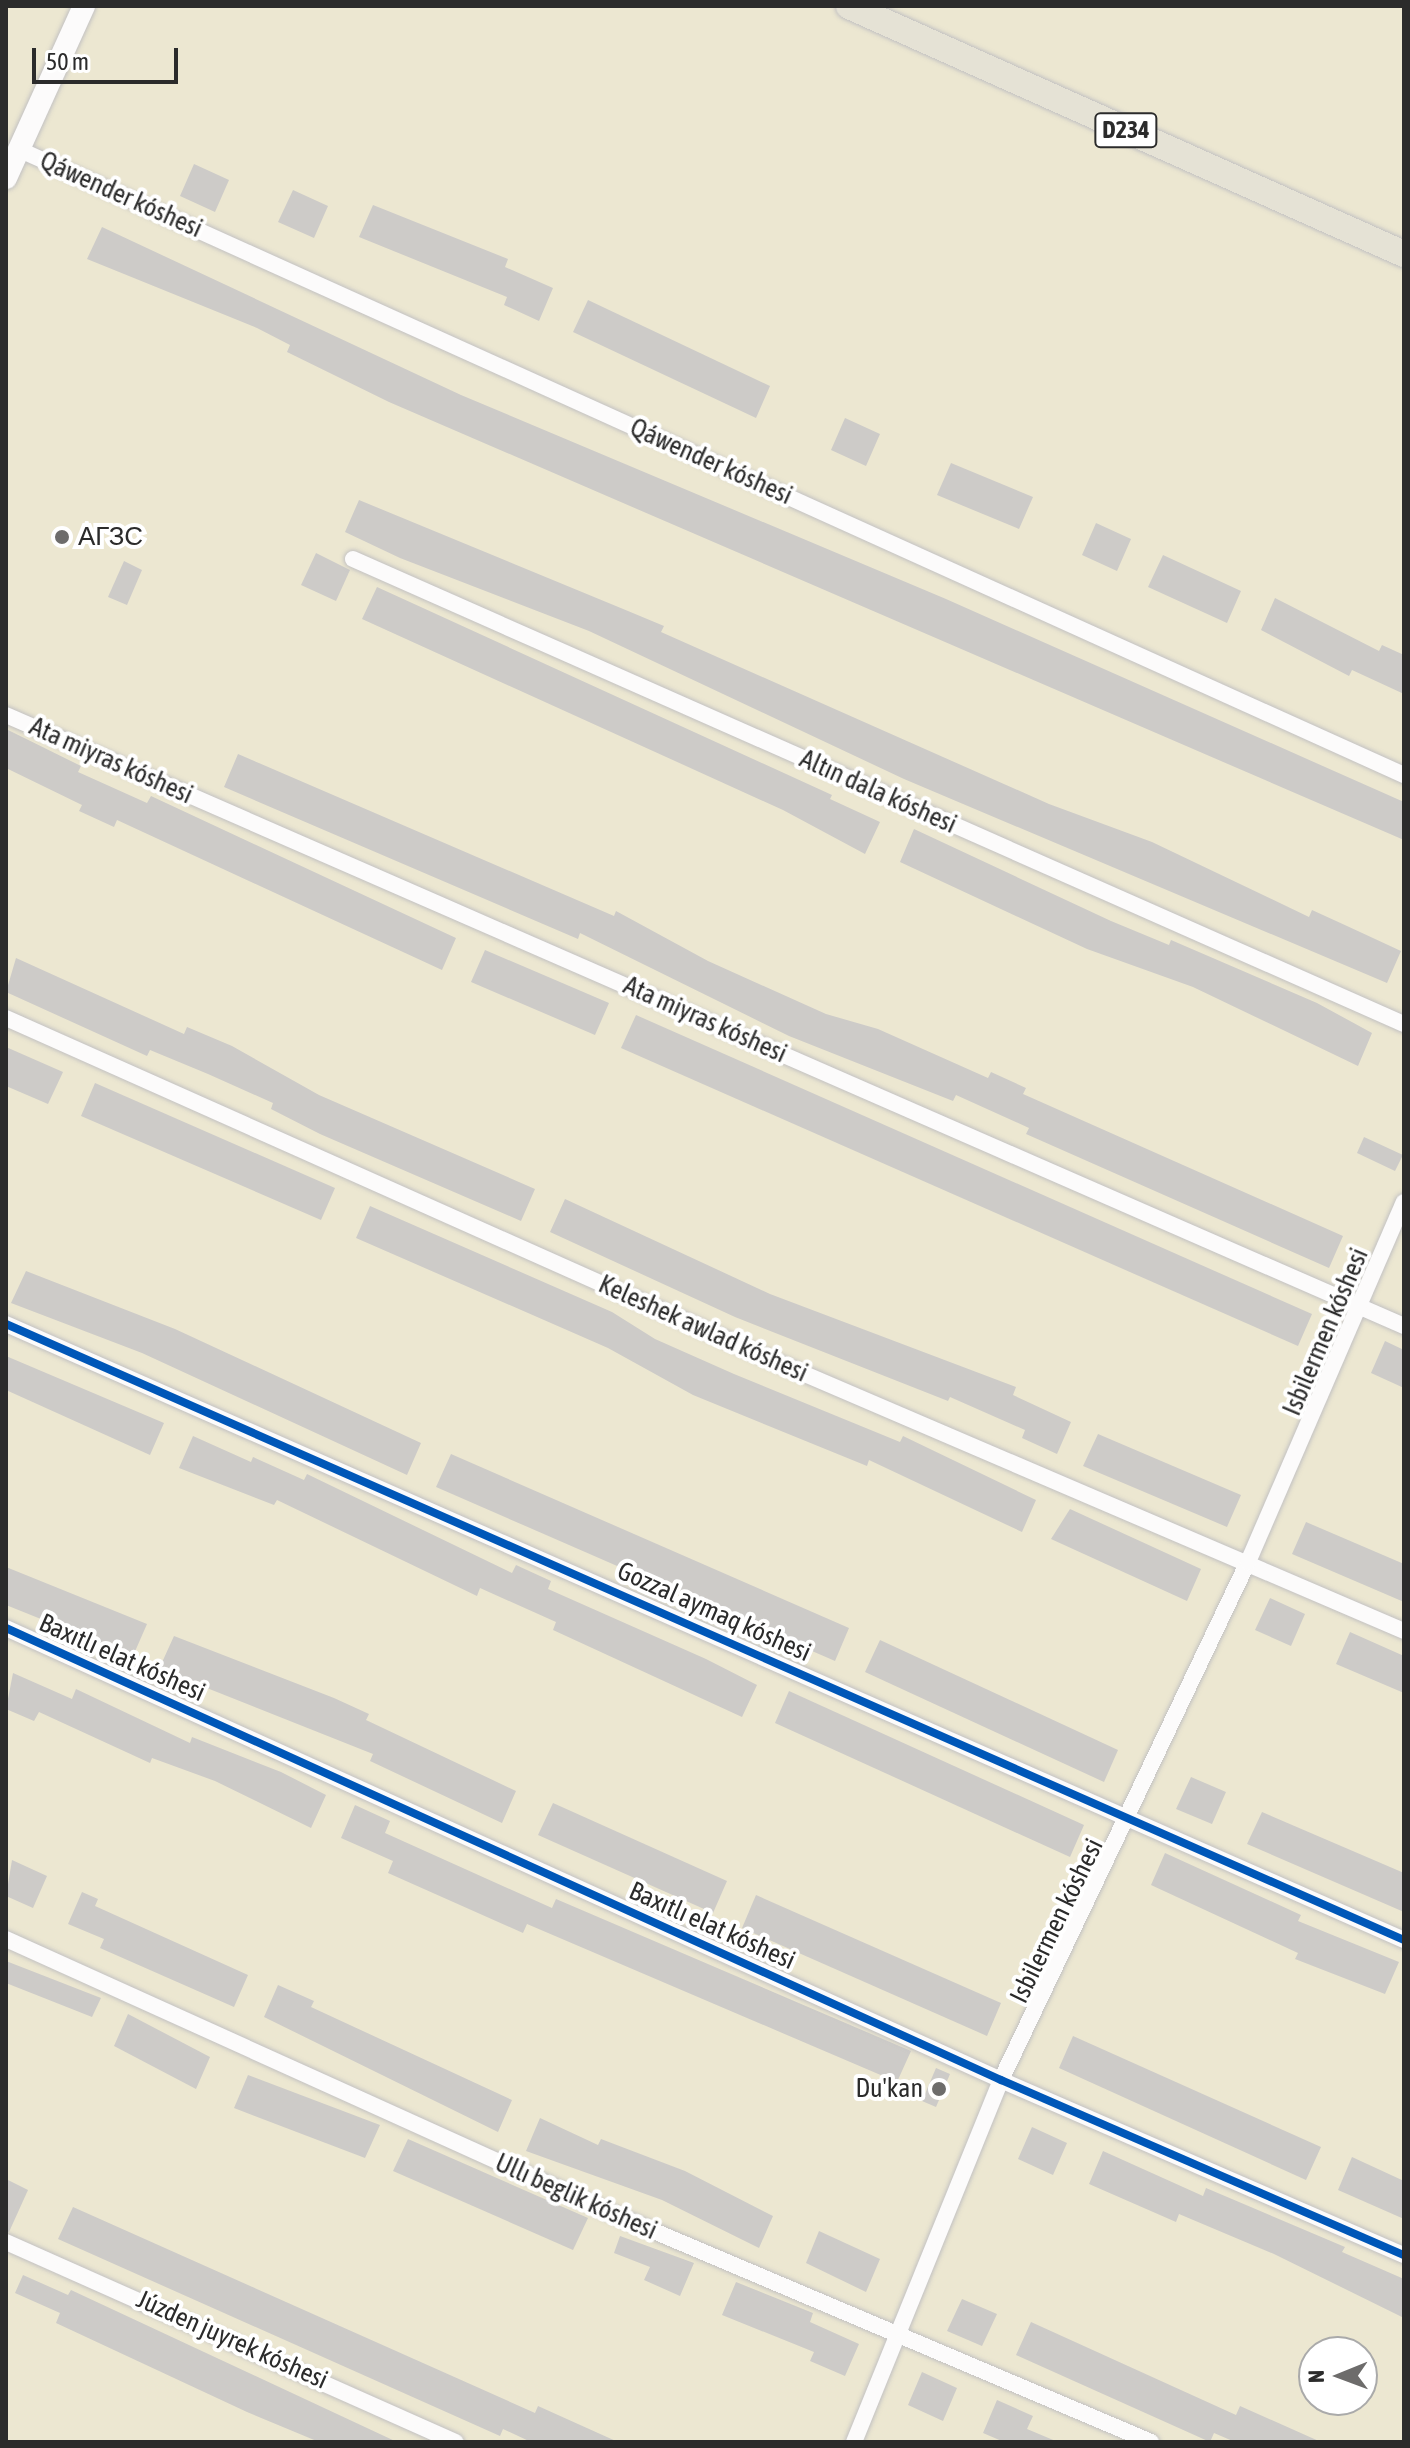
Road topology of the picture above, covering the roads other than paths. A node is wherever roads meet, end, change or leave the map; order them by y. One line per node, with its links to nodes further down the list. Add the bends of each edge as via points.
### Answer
1 (84, 6): 3 (street)
2 (849, 6): 5 (main road, D234)
3 (18, 149): 4 (street); 8 (street, Qáwender kóshesi)
4 (6, 178)
5 (1404, 254)
6 (353, 559): 10 (street, Altın dala kóshesi)
7 (6, 715): 12 (street, Ata miyras kóshesi)
8 (1404, 775)
9 (6, 1018): 15 (street, Keleshek awlad kóshesi, via 794,1369)
10 (1404, 1024)
11 (1404, 1202): 12 (street, Isbilermen kóshesi)
12 (1360, 1307): 14 (street, Ata miyras kóshesi); 15 (street, Isbilermen kóshesi)
13 (6, 1324): 18 (street, Gozzal aymaq kóshesi)
14 (1404, 1326)
15 (1248, 1562): 17 (street, Keleshek awlad kóshesi); 18 (street, Isbilermen kóshesi)
16 (6, 1628): 21 (street, Baxıtlı elat kóshesi)
17 (1404, 1631)
18 (1130, 1816): 20 (street, Gozzal aymaq kóshesi); 21 (street, Isbilermen kóshesi)
19 (6, 1939): 24 (street, Ullı beglik kóshesi)
20 (1404, 1940)
21 (1001, 2080): 23 (street, Baxıtlı elat kóshesi); 24 (street, Isbilermen kóshesi)
22 (6, 2242): 25 (street, Júzden juyrek kóshesi)
23 (1404, 2255)
24 (896, 2338): 26 (street, Isbilermen kóshesi); 27 (street, Ullı beglik kóshesi)
25 (456, 2442)
26 (854, 2442)
27 (1151, 2442)

